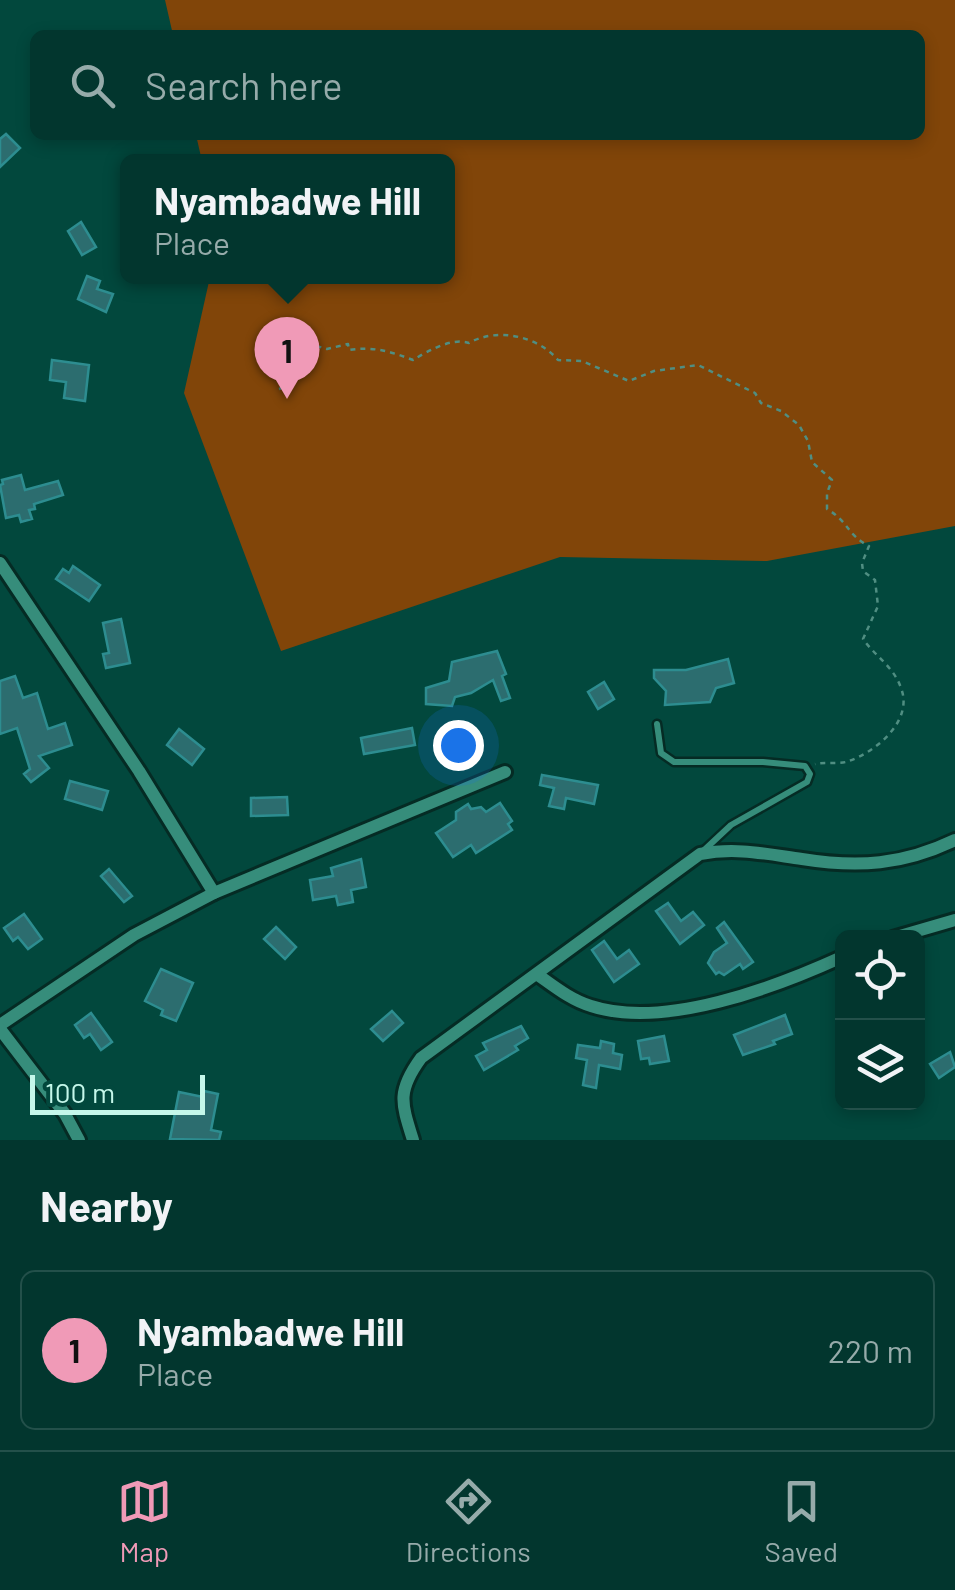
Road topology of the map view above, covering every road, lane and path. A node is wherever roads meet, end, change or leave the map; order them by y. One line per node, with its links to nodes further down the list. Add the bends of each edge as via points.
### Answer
1 (279, 389): 4 (path, via 293,384 296,352 309,344 396,350 413,360 449,342 513,335 558,360 582,361 628,381 698,366 781,412 798,425 812,462 832,480 827,509 844,519 854,539 870,546 863,571 875,580 878,606 863,639 892,670 904,706 879,745 845,762)
2 (0, 562): 8 (street)
3 (657, 724): 4 (lane, via 661,753 674,762)
4 (804, 766): 7 (lane, via 807,782 731,825)
5 (505, 772): 8 (street)
6 (955, 840): 7 (street, via 921,856 866,865 728,848)
7 (700, 854): 12 (street)
8 (214, 893): 13 (street, via 134,935)
9 (955, 920): 10 (street)
10 (921, 930)
11 (835, 959): 12 (street, via 720,1002 650,1012 590,1006)
12 (538, 975): 15 (street, via 421,1058 404,1084)
13 (0, 1027): 14 (street)
14 (79, 1140)
15 (413, 1140)

